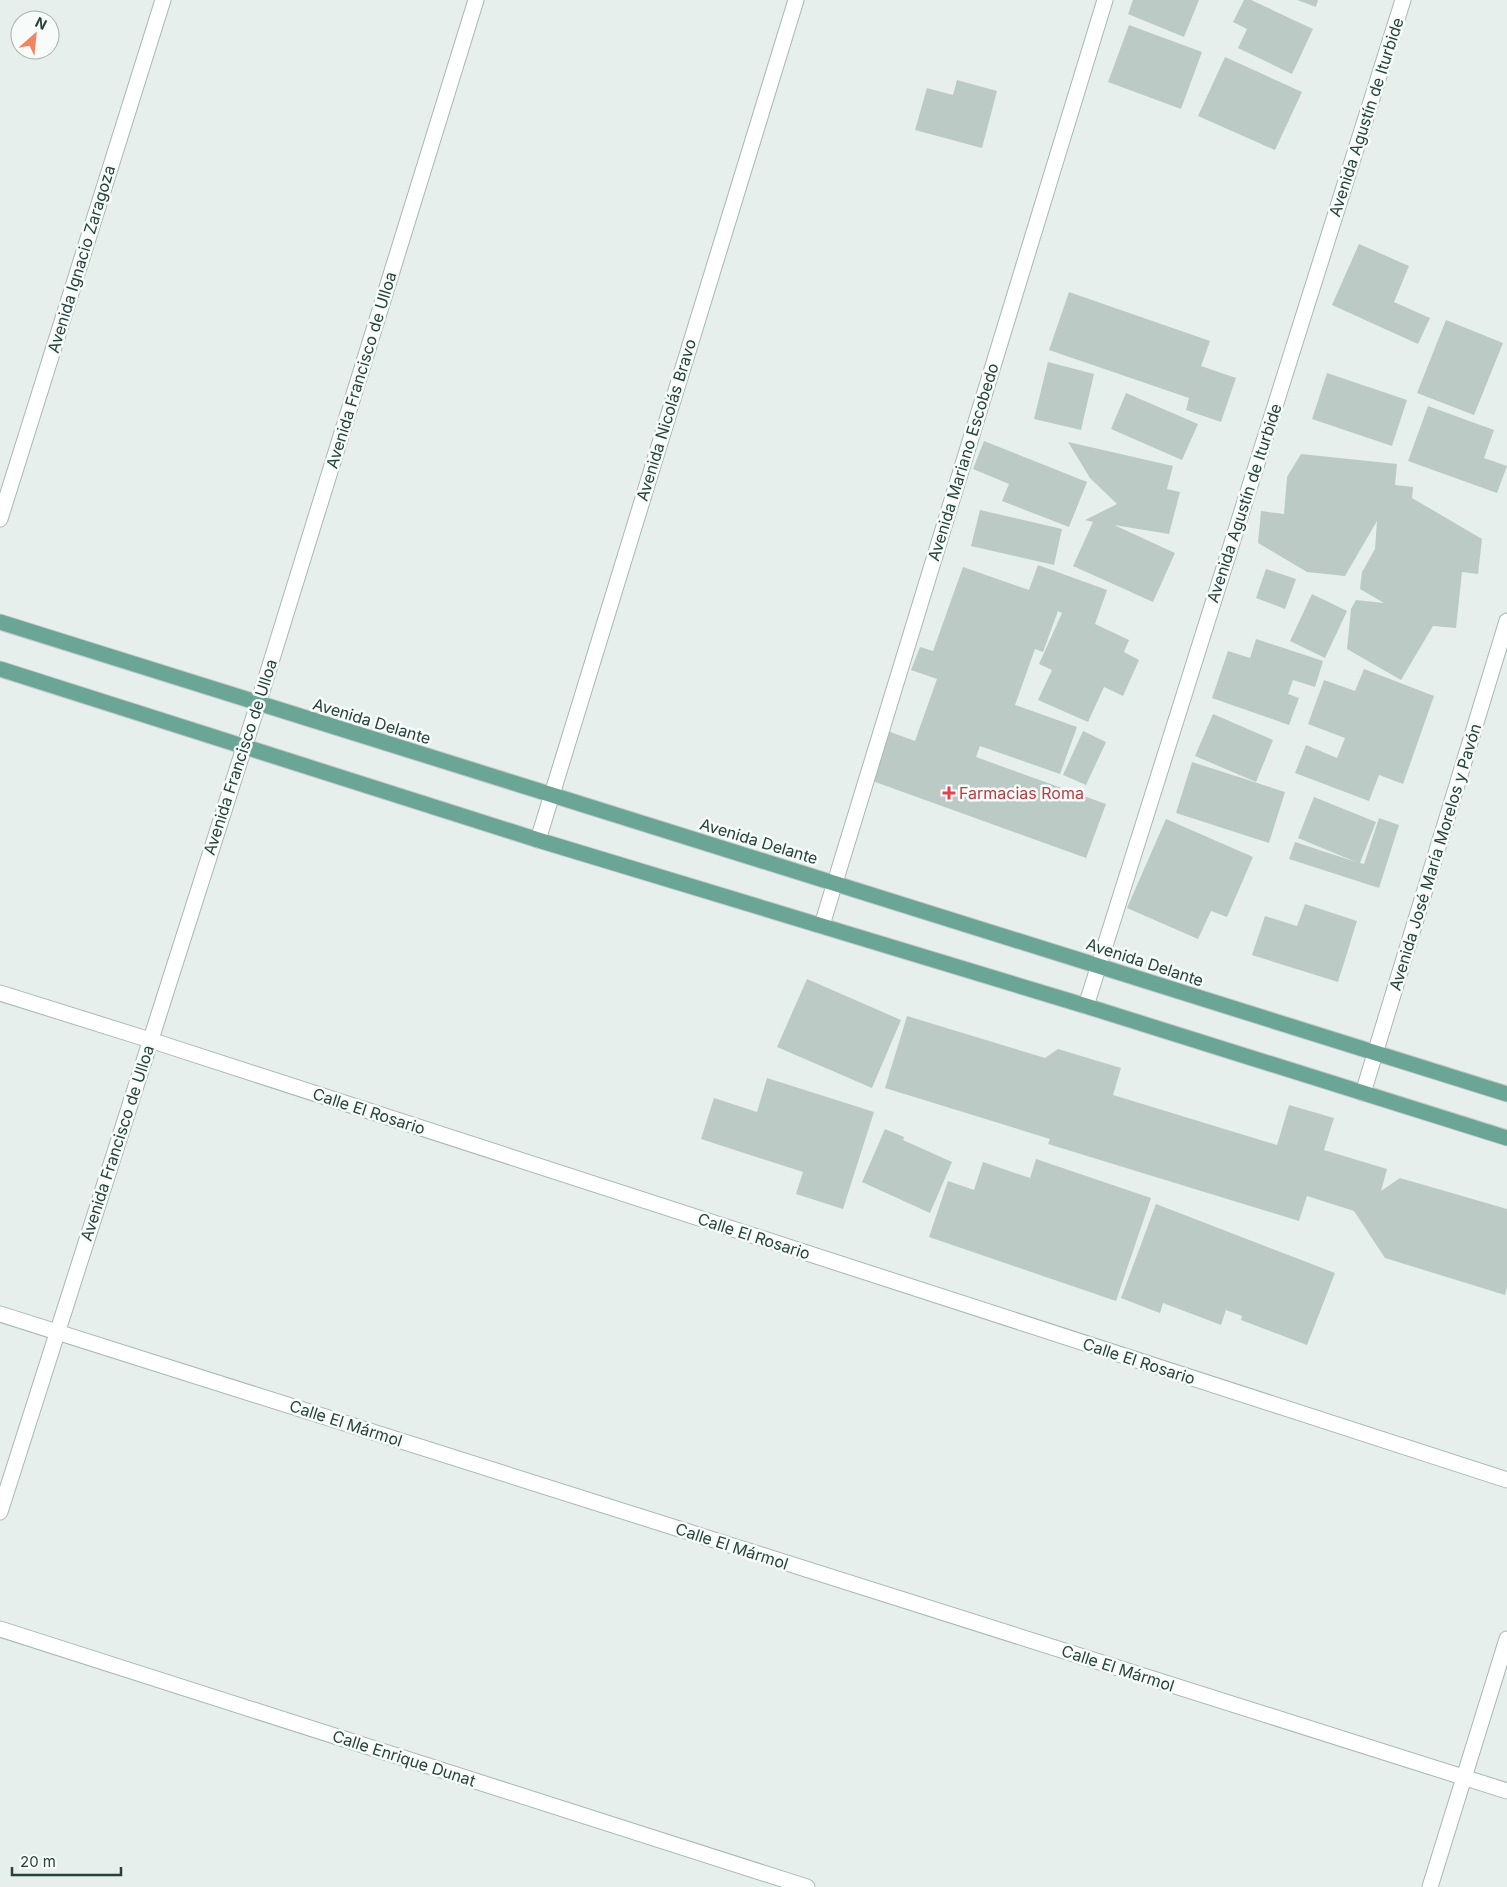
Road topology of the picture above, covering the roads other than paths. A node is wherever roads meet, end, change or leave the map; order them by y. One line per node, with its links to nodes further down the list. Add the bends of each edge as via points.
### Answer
1 (163, 0): 6 (street, Avenida Ignacio Zaragoza)
2 (476, 0): 10 (street, Avenida Francisco de Ulloa)
3 (796, 0): 12 (street, Avenida Nicolás Bravo)
4 (1104, 0): 14 (street, Avenida Mariano Escobedo)
5 (1403, 0): 16 (street, Avenida Agustín de Iturbide)
6 (0, 519)
7 (1507, 621): 20 (street, Avenida José María Morelos y Pavón)
8 (0, 622): 10 (main road, Avenida Delante)
9 (0, 669): 11 (main road)
10 (258, 704): 11 (street, Avenida Francisco de Ulloa); 12 (main road, Avenida Delante)
11 (244, 747): 13 (main road); 19 (street, Avenida Francisco de Ulloa)
12 (550, 796): 13 (street, Avenida Nicolás Bravo); 14 (main road, Avenida Delante)
13 (538, 840): 15 (main road)
14 (836, 882): 15 (street, Avenida Mariano Escobedo); 16 (main road, Avenida Delante)
15 (822, 925): 18 (main road)
16 (1098, 965): 18 (street, Avenida Agustín de Iturbide); 20 (main road, Avenida Delante)
17 (0, 993): 19 (street, Calle El Rosario)
18 (1086, 1006): 21 (main road)
19 (150, 1040): 25 (street, Avenida Francisco de Ulloa); 26 (street, Calle El Rosario)
20 (1375, 1053): 21 (street, Avenida José María Morelos y Pavón); 22 (main road, Avenida Delante)
21 (1363, 1093): 23 (main road)
22 (1507, 1094)
23 (1507, 1138)
24 (0, 1314): 25 (street, Calle El Mármol)
25 (57, 1332): 27 (street, Avenida Francisco de Ulloa); 30 (street, Calle El Mármol)
26 (1507, 1480)
27 (0, 1512)
28 (0, 1629): 32 (street, Calle Enrique Dunat)
29 (1507, 1639): 30 (street)
30 (1464, 1778): 31 (street, Calle El Mármol); 33 (street)
31 (1507, 1791)
32 (807, 1887)
33 (1430, 1887)

